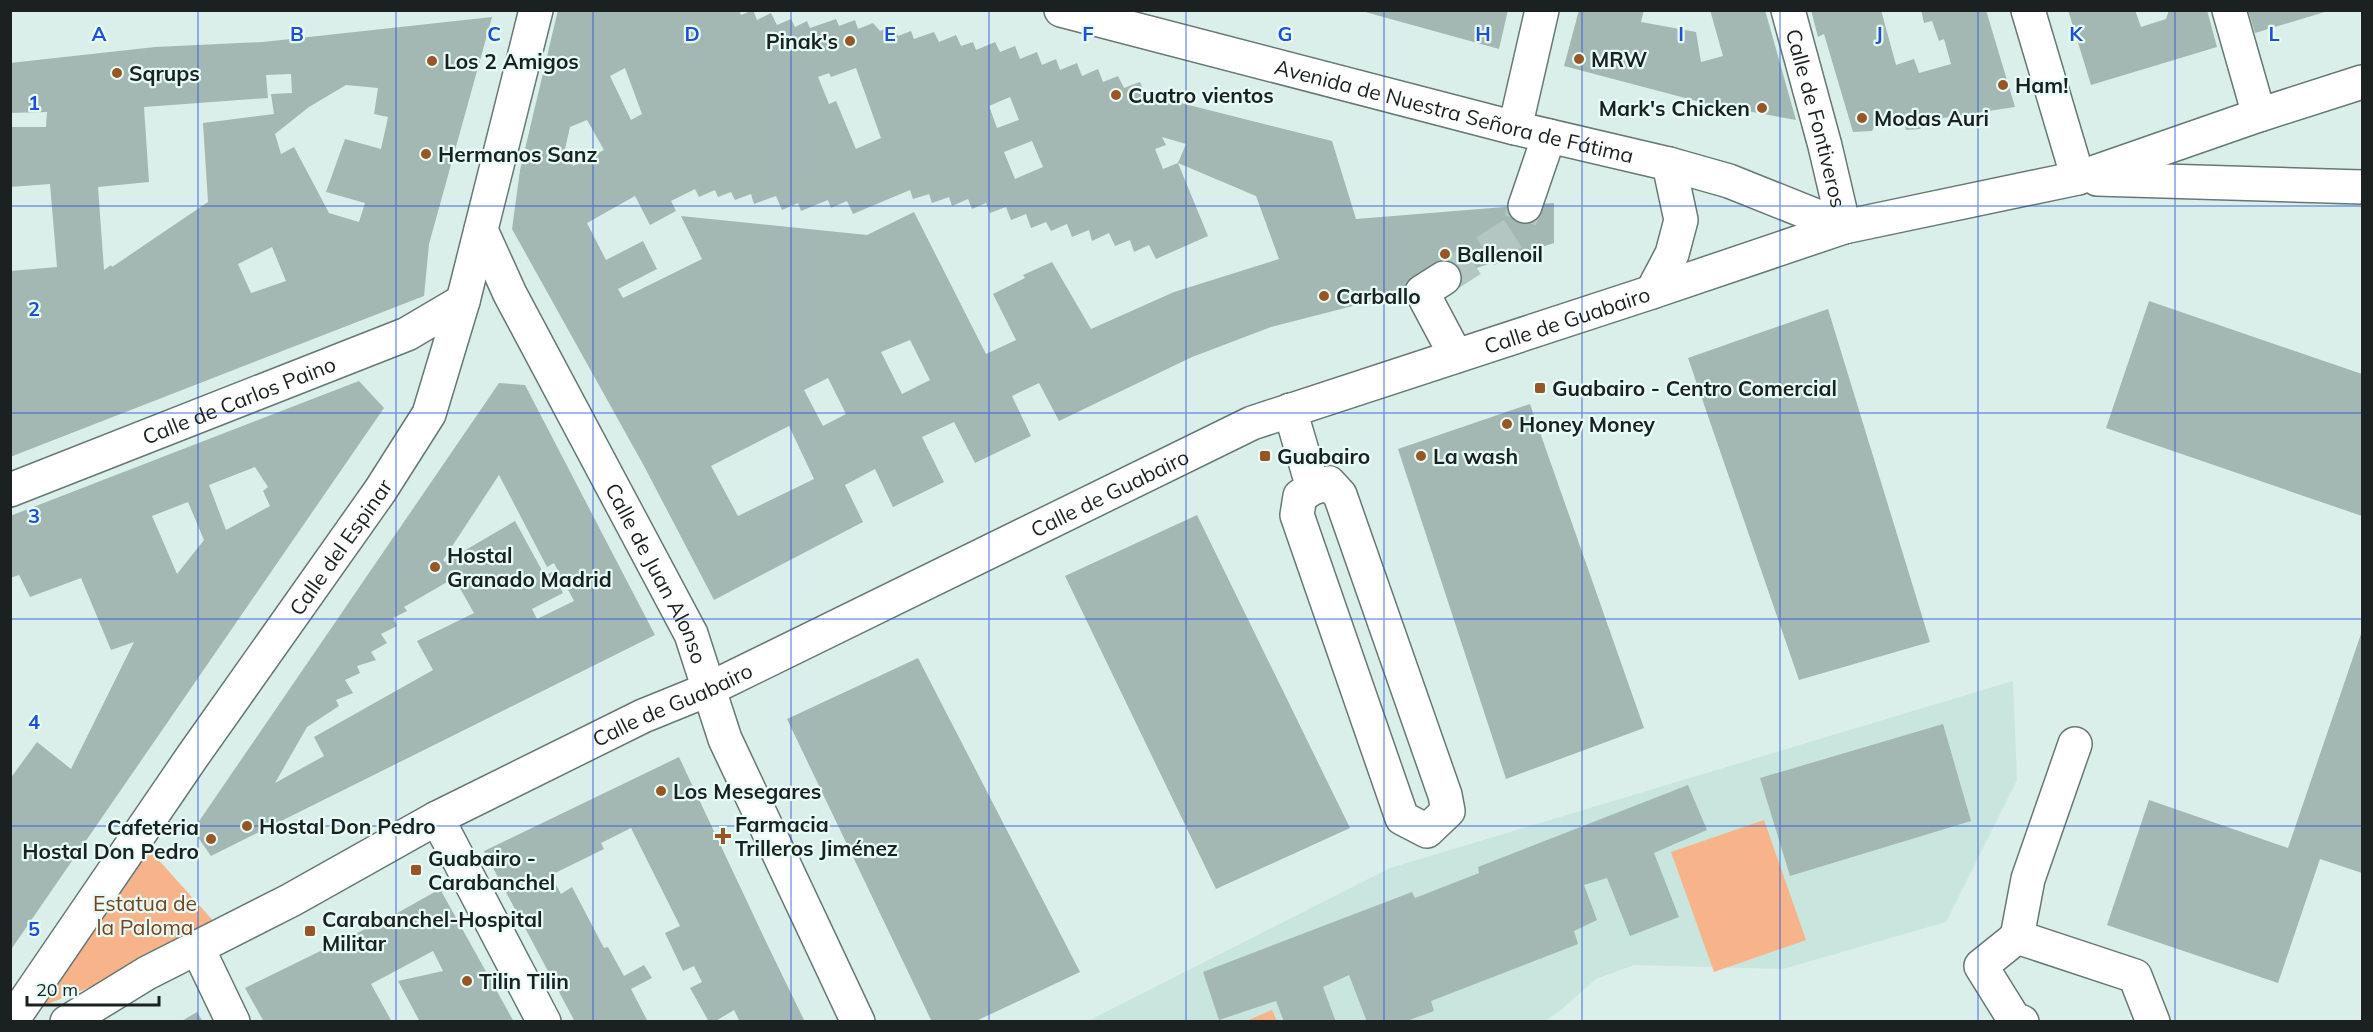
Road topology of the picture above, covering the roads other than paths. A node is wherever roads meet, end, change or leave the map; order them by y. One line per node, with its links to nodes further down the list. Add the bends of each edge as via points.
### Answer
1 (536, 10): 16 (street, Calle del Espinar)
2 (1061, 10): 9 (street, Avenida de Nuestra Señora de Fátima)
3 (1542, 10): 9 (street)
4 (1788, 10): 15 (street, Calle de Fontiveros)
5 (2028, 10): 12 (street)
6 (2229, 10): 8 (street)
7 (2362, 82): 8 (street)
8 (2259, 115): 12 (street)
9 (1515, 128): 10 (street, Avenida de Nuestra Señora de Fátima)
10 (1549, 136): 11 (street, Avenida de Nuestra Señora de Fátima); 14 (street)
11 (1669, 164): 15 (street, Avenida de Nuestra Señora de Fátima, via 1729,181); 18 (street, via 1681,220 1672,254)
12 (2078, 178): 13 (street); 15 (street, Calle de Guabairo)
13 (2362, 187)
14 (1525, 206)
15 (1844, 227): 18 (street, Calle de Guabairo)
16 (481, 230): 19 (street, Calle del Espinar); 24 (street, Calle de Juan Alonso, via 510,294 691,634)
17 (1444, 278): 20 (street, via 1422,292)
18 (1652, 292): 20 (street, Calle de Guabairo)
19 (463, 302): 23 (street, Calle de Carlos Paino, via 407,334); 29 (street, Calle del Espinar, via 429,414 380,491)
20 (1456, 356): 21 (street, Calle de Guabairo)
21 (1290, 410): 22 (street); 24 (street, Calle de Guabairo, via 1252,423)
22 (1313, 488): 22 (street, via 1299,496 1297,515 1402,818 1427,831 1448,811 1446,795 1340,495 1329,483)
23 (10, 490)
24 (707, 690): 26 (street, Calle de Guabairo, via 643,716); 33 (street, Calle de Juan Alonso, via 725,739)
25 (2075, 744): 27 (street, via 2028,879)
26 (437, 818): 28 (street, Calle de Guabairo); 32 (street)
27 (2017, 937): 34 (street, via 1981,966 2014,1019); 35 (street, via 2135,976)
28 (198, 949): 30 (street, Calle de Guabairo); 31 (street)
29 (11, 1022)
30 (67, 1022)
31 (233, 1022)
32 (544, 1022)
33 (858, 1022)
34 (2022, 1022)
35 (2153, 1022)

